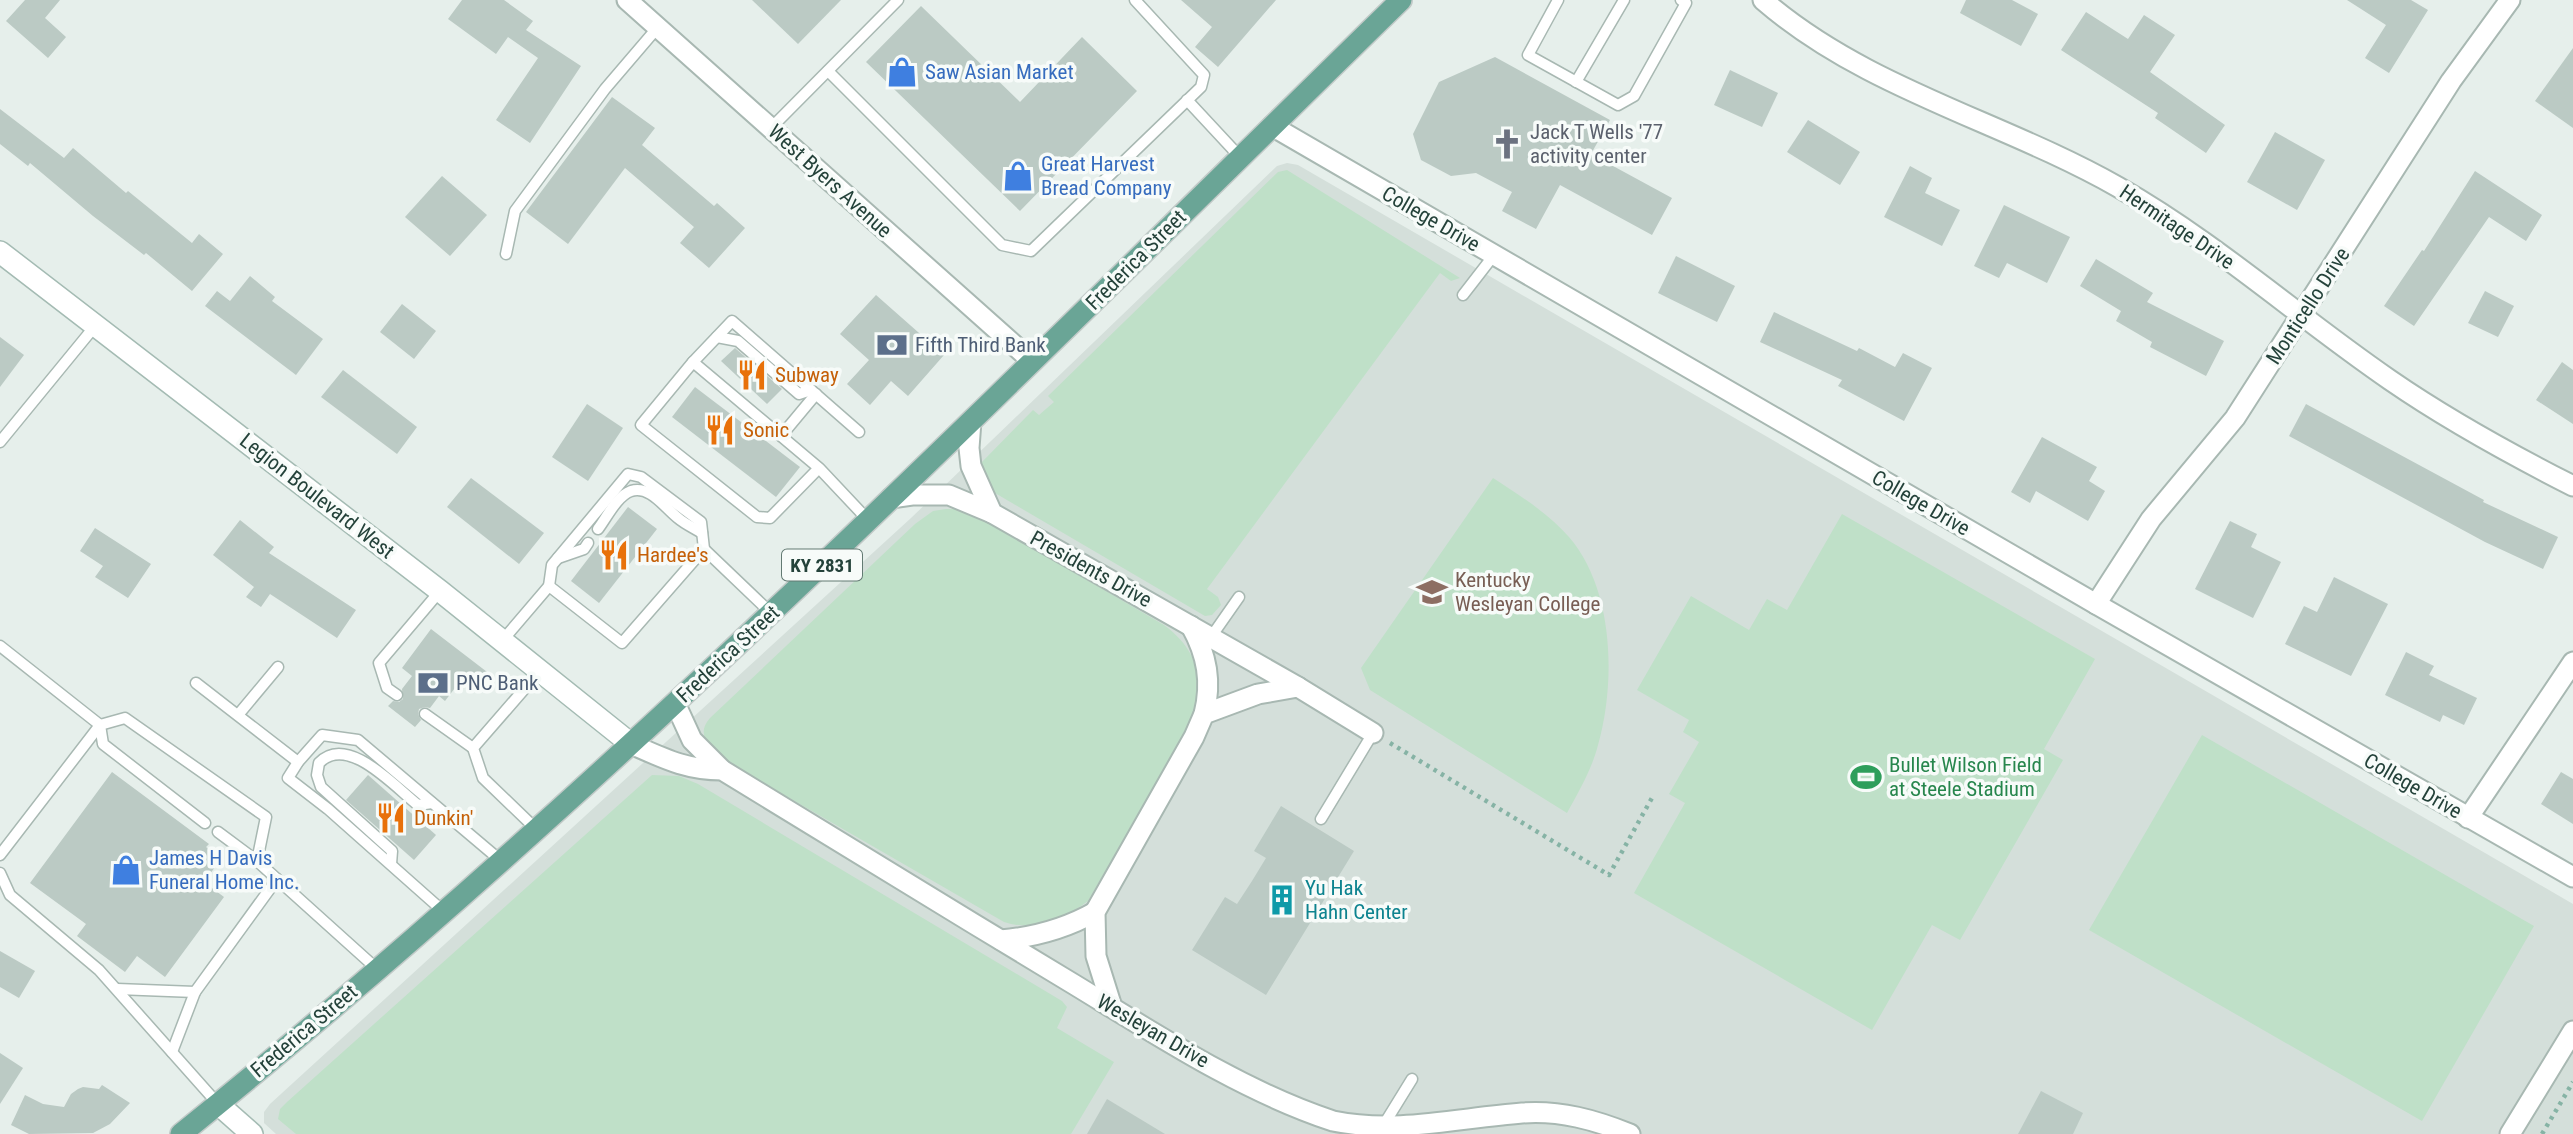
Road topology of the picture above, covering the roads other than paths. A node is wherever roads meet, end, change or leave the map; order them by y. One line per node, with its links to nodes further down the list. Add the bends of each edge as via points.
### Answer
1 (627, 0): 10 (street, West Byers Avenue)
2 (898, 0): 11 (lane)
3 (1135, 0): 13 (lane, via 1204,75 1201,87)
4 (1401, 0): 14 (main road, Frederica Street / KY 2831)
5 (1558, 0): 12 (lane, via 1528,55)
6 (1624, 0): 12 (lane)
7 (1681, 0): 12 (lane, via 1686,3 1634,96 1618,105)
8 (1763, 0): 21 (street, Hermitage Drive, via 1836,51 1914,93 2119,187)
9 (2510, 0): 21 (street, Monticello Drive, via 2451,81)
10 (657, 27): 15 (street, West Byers Avenue); 18 (lane, via 515,211)
11 (828, 71): 13 (lane, via 1002,245 1031,251); 15 (lane)
12 (1577, 82)
13 (1188, 100): 16 (lane)
14 (1272, 126): 16 (main road, Frederica Street / KY 2831); 19 (street, College Drive)
15 (771, 128): 25 (street, West Byers Avenue)
16 (1240, 158): 25 (main road, Frederica Street / KY 2831)
17 (0, 252): 22 (street, Legion Boulevard West)
18 (506, 254)
19 (1494, 255): 20 (lane); 44 (street, College Drive)
20 (1463, 295)
21 (2303, 316): 32 (street, Hermitage Drive, via 2449,419); 44 (street, Monticello Drive, via 2235,418 2151,519)
22 (95, 326): 30 (lane); 42 (street, Legion Boulevard West)
23 (717, 337): 24 (lane); 26 (lane, via 738,341 799,394); 26 (lane, via 732,321)
24 (693, 362): 29 (lane); 31 (lane, via 641,425 757,517 771,518)
25 (1032, 362): 27 (main road, Frederica Street / KY 2831)
26 (814, 392): 28 (lane); 29 (lane)
27 (971, 421): 33 (main road, Frederica Street / KY 2831); 34 (street, via 971,466)
28 (859, 432)
29 (781, 436): 31 (lane)
30 (0, 442)
31 (819, 468): 35 (lane)
32 (2573, 486)
33 (891, 498): 34 (street, Presidents Drive, via 949,495); 35 (main road, Frederica Street / KY 2831)
34 (992, 513): 46 (street, Presidents Drive)
35 (869, 520): 45 (main road, Frederica Street / KY 2831)
36 (598, 529): 37 (lane, via 630,491 642,490)
37 (702, 533): 39 (lane); 40 (lane, via 701,522 641,477 628,474)
38 (588, 543): 40 (lane)
39 (704, 549): 41 (lane, via 622,643); 45 (lane)
40 (558, 558): 41 (lane, via 552,565)
41 (549, 586): 48 (lane)
42 (440, 592): 48 (street, Legion Boulevard West); 55 (lane, via 379,663 387,688)
43 (1240, 597): 47 (lane)
44 (2096, 604): 67 (street, College Drive)
45 (771, 613): 56 (main road, Frederica Street / KY 2831)
46 (1190, 625): 47 (street, Presidents Drive); 58 (street, via 1208,667)
47 (1211, 637): 54 (street, Presidents Drive)
48 (502, 640): 52 (street, Legion Boulevard West)
49 (0, 646): 60 (lane)
50 (2573, 662): 67 (street)
51 (278, 667): 59 (lane)
52 (540, 671): 62 (street, Legion Boulevard West); 63 (lane)
53 (196, 683): 59 (lane)
54 (1298, 687): 58 (street, via 1258,694); 61 (street, Presidents Drive)
55 (397, 695)
56 (675, 703): 62 (main road, Frederica Street / KY 2831); 65 (street, Wesleyan Drive, via 692,740)
57 (425, 714): 63 (lane)
58 (1204, 714): 80 (street)
59 (238, 715): 64 (lane)
60 (100, 725): 69 (lane, via 103,744); 72 (lane); 74 (lane, via 125,718 266,817)
61 (1373, 733): 68 (lane)
62 (631, 744): 65 (street, Wesleyan Drive, via 677,764); 70 (main road, Frederica Street / KY 2831)
63 (473, 748): 70 (lane, via 482,778)
64 (298, 762): 66 (lane, via 322,735 358,740); 75 (lane, via 288,778)
65 (722, 770): 81 (street, Wesleyan Drive)
66 (432, 803): 73 (lane); 75 (lane, via 418,805 359,758 338,752 319,763 321,787 392,851)
67 (2469, 818): 77 (street, College Drive)
68 (1321, 819)
69 (205, 823)
70 (536, 829): 73 (main road, Frederica Street / KY 2831)
71 (218, 832): 74 (lane)
72 (0, 855)
73 (500, 860): 79 (main road, Frederica Street / KY 2831)
74 (257, 861): 78 (lane)
75 (391, 864): 79 (lane)
76 (0, 873): 83 (lane, via 10,895)
77 (2573, 877)
78 (277, 879): 82 (lane); 84 (lane)
79 (444, 912): 82 (main road, Frederica Street / KY 2831)
80 (1094, 912): 81 (street, via 1055,931); 85 (street, via 1096,956)
81 (1001, 940): 85 (street, Wesleyan Drive)
82 (377, 969): 89 (main road, Frederica Street / KY 2831)
83 (117, 989): 84 (lane); 87 (lane)
84 (195, 992): 87 (lane)
85 (1112, 1007): 90 (street, Wesleyan Drive, via 1256,1091 1335,1122)
86 (2573, 1031): 94 (street)
87 (172, 1052): 89 (lane)
88 (1412, 1079): 90 (lane)
89 (218, 1104): 91 (main road, Frederica Street / KY 2831); 92 (street)
90 (1380, 1130): 93 (street, Wesleyan Drive, via 1522,1113 1597,1121)
91 (181, 1134)
92 (252, 1134)
93 (1630, 1134)
94 (2510, 1134)

